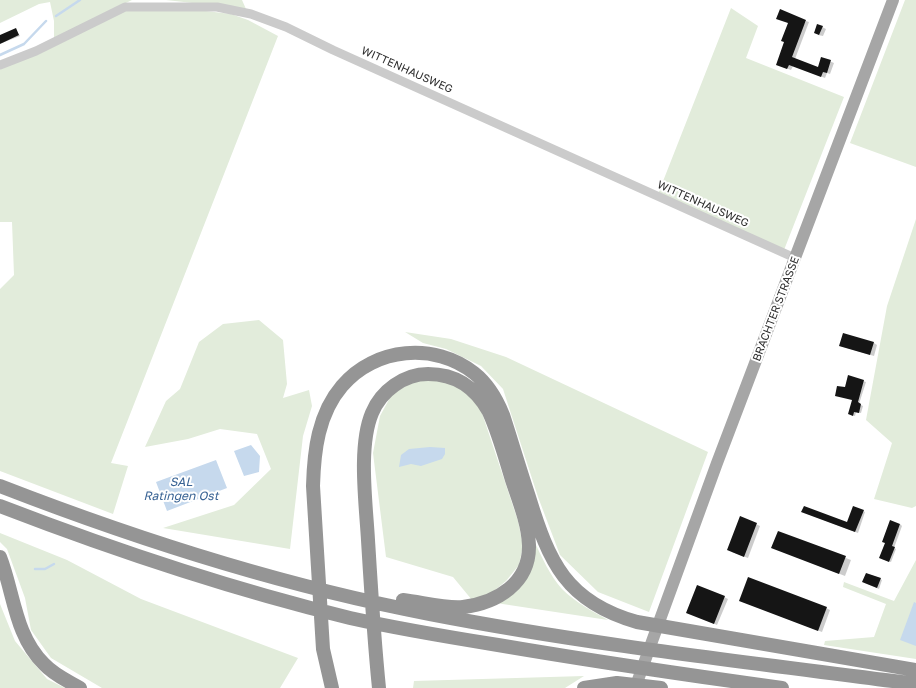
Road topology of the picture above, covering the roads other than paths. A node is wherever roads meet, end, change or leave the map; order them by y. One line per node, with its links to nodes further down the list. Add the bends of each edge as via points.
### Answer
1 (893, 0): 3 (main road, BRACHTER STRASSE)
2 (0, 65): 3 (street, WITTENHAUSWEG, via 36,51 125,7 217,7 251,14 286,27)
3 (795, 258): 16 (main road, BRACHTER STRASSE)
4 (0, 486): 7 (highway, via 135,535)
5 (0, 506): 18 (highway, via 87,539 227,584 351,618 548,654)
6 (0, 557): 11 (highway, via 27,642 52,672)
7 (312, 587): 10 (highway, via 429,614 549,635); 14 (highway, via 462,608 493,600 520,578 528,557 528,534 494,422 480,397 469,387 455,378 440,374 406,379 389,389 377,404 368,427 365,448 370,568 376,662)
8 (323, 649): 9 (highway, via 314,465 318,434 332,400 342,385 369,364 396,354 432,354 452,360 475,374 497,401 504,415 539,529 551,558 567,582 588,600 607,612 637,622); 12 (highway, via 322,667); 13 (highway)
9 (916, 670)
10 (916, 684)
11 (80, 688)
12 (326, 688)
13 (332, 688)
14 (379, 688)
15 (584, 688): 17 (highway, via 617,683)
16 (635, 688)
17 (661, 688)
18 (782, 688)

